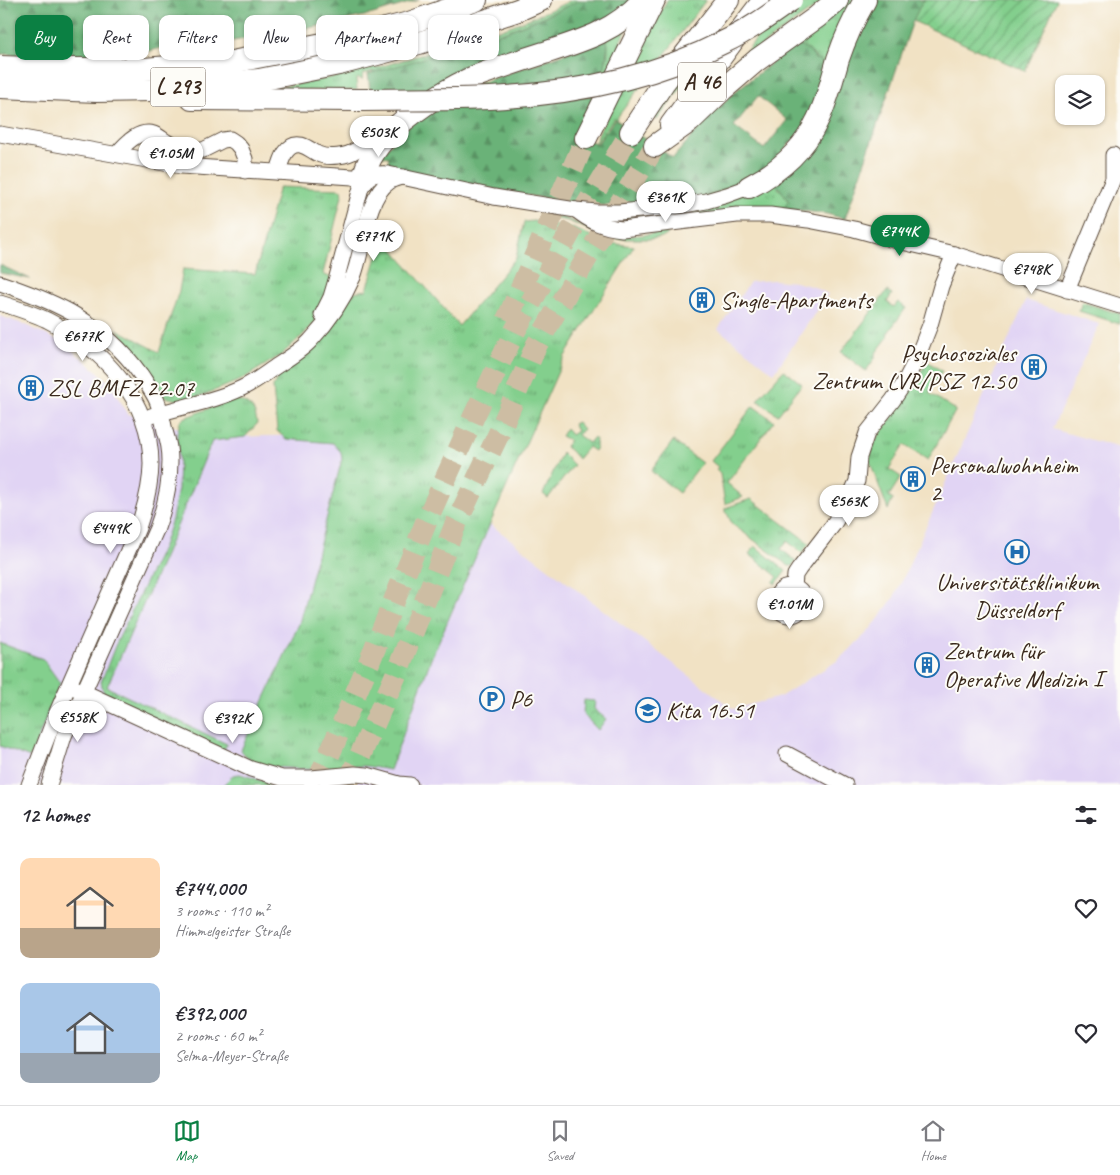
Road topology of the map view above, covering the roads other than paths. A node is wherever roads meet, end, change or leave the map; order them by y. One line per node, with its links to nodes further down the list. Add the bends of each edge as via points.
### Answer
1 (476, 0): 10 (highway, L 293, via 409,23 232,62 144,70)
2 (541, 0): 12 (highway, L 293, via 419,43 339,64 258,80 152,90)
3 (642, 0): 25 (highway, via 616,24 595,36 477,75 410,114 377,147)
4 (654, 0): 15 (highway)
5 (728, 0): 13 (highway, A 46, via 664,82)
6 (764, 0): 8 (highway, A 46, via 655,146 690,121 757,60)
7 (791, 0): 12 (highway, bridge, via 725,42 662,68 596,85 546,93 490,98 123,100)
8 (837, 0)
9 (866, 0): 26 (highway, via 848,34 817,122 786,163)
10 (0, 67)
11 (0, 87): 12 (highway, L 293)
12 (97, 91)
13 (631, 132)
14 (0, 134): 18 (street)
15 (586, 138)
16 (362, 144): 23 (street, via 356,150 333,156 319,154 298,144 287,150)
17 (179, 148): 18 (street, via 148,133 135,137); 20 (street, via 166,149); 21 (street, via 186,156); 22 (street, via 202,150 230,140 241,149)
18 (117, 154): 20 (street)
19 (1113, 154): 31 (street, via 1113,179)
20 (159, 162): 21 (street)
21 (181, 166): 22 (street)
22 (245, 171): 23 (street)
23 (278, 172): 25 (street)
24 (403, 177): 25 (street, via 378,173); 27 (street, via 385,185); 28 (street, via 494,197)
25 (363, 180): 27 (street); 34 (street, via 331,296 315,326)
26 (749, 187): 28 (street, via 673,207 619,212)
27 (374, 202): 34 (street, via 354,275 346,291 319,331)
28 (576, 210): 29 (street, via 586,219 622,229 737,215 780,216)
29 (954, 254): 31 (street); 39 (street, via 917,358 903,385 867,433 852,492 799,569)
30 (0, 283): 35 (street, via 53,303 105,335 134,366 156,399)
31 (1067, 290): 33 (street)
32 (0, 303): 36 (street, via 47,321 94,352 119,377)
33 (1120, 306)
34 (287, 359): 35 (street, via 230,394)
35 (161, 413): 36 (street); 38 (street, via 170,459 169,482 164,507)
36 (142, 418): 37 (street, via 151,464 145,505)
37 (130, 548): 38 (street); 40 (street)
38 (146, 553): 41 (street)
39 (794, 588)
40 (68, 686): 41 (street); 44 (street)
41 (84, 692): 43 (street, via 251,769 277,777 355,774); 45 (street, via 64,736)
42 (787, 754): 46 (street)
43 (396, 784)
44 (29, 785)
45 (49, 785)
46 (845, 785)

